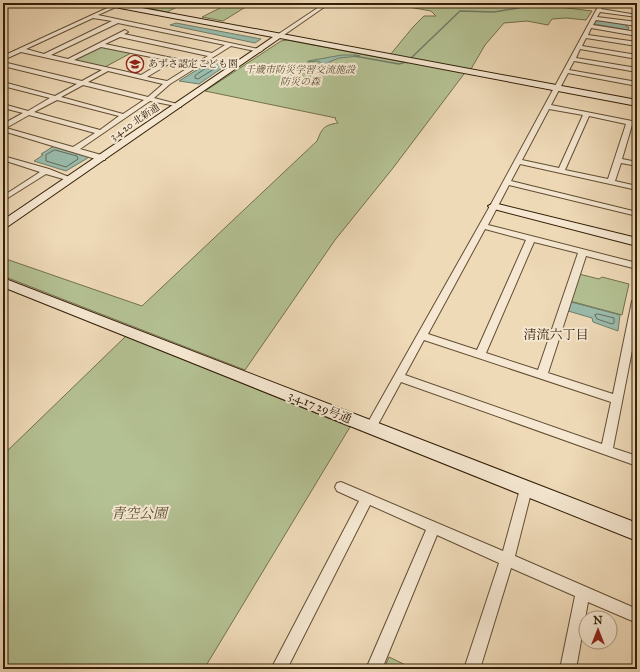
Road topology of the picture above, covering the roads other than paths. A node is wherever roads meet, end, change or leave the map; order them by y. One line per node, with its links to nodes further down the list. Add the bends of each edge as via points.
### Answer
1 (104, 3): 4 (street)
2 (328, 3): 15 (street)
3 (622, 3): 5 (street)
4 (116, 5): 7 (street); 15 (street)
5 (637, 5)
6 (598, 10): 8 (street); 10 (street); 12 (street)
7 (93, 16): 9 (street); 21 (street)
8 (637, 16)
9 (117, 21): 11 (street); 23 (street)
10 (637, 24)
11 (139, 25): 14 (street); 17 (street)
12 (589, 26): 13 (street); 16 (street)
13 (637, 34)
14 (120, 35): 19 (street); 24 (street)
15 (279, 36): 22 (street, 3.4.20 北新通); 40 (street)
16 (584, 36): 18 (street); 20 (street)
17 (230, 44): 22 (street); 24 (street)
18 (637, 44)
19 (101, 45): 28 (street); 29 (street)
20 (578, 47): 25 (street); 27 (street)
21 (21, 50): 23 (street); 26 (street)
22 (260, 50): 45 (street, 3.4.20 北新通)
23 (46, 55): 28 (street)
24 (213, 55): 31 (street)
25 (637, 57)
26 (3, 58)
27 (572, 59): 33 (street); 34 (street)
28 (70, 60): 32 (street)
29 (171, 60): 31 (street); 35 (street)
30 (3, 64): 36 (street)
31 (196, 65): 37 (street)
32 (108, 69): 35 (street); 36 (street)
33 (637, 70)
34 (565, 71): 39 (street); 40 (street)
35 (142, 77): 37 (street)
36 (83, 83): 41 (street); 42 (street)
37 (168, 83): 42 (street)
38 (3, 84): 41 (street)
39 (637, 84)
40 (556, 88): 43 (street); 46 (street)
41 (56, 98): 47 (street); 49 (street)
42 (149, 99): 45 (street); 49 (street)
43 (637, 103)
44 (3, 106): 47 (street)
45 (179, 106): 55 (street, 3.4.20 北新通)
46 (546, 106): 48 (street); 57 (street)
47 (29, 113): 51 (street); 52 (street)
48 (587, 114): 50 (street); 60 (street)
49 (125, 116): 52 (street)
50 (633, 123): 56 (street)
51 (3, 128): 53 (street)
52 (101, 132): 53 (street)
53 (74, 150): 55 (street)
54 (3, 158): 59 (street)
55 (102, 158): 61 (street, 3.4.20 北新通)
56 (618, 160): 58 (street); 63 (street)
57 (518, 161): 60 (street); 62 (street)
58 (637, 164)
59 (46, 171): 61 (street); 66 (street)
60 (561, 171): 63 (street)
61 (70, 179): 70 (street, 3.4.20 北新通)
62 (507, 182): 68 (street); 69 (street)
63 (610, 182): 64 (street)
64 (637, 188)
65 (3, 191): 66 (street)
66 (12, 193): 67 (street)
67 (3, 199)
68 (494, 206): 71 (street); 73 (street)
69 (637, 214)
70 (3, 225)
71 (483, 226): 72 (street); 79 (street)
72 (531, 238): 74 (street); 80 (street)
73 (637, 242)
74 (583, 252): 75 (street); 81 (street)
75 (637, 266)
76 (3, 282): 84 (street, 3.4.17 29号通)
77 (637, 301): 78 (street)
78 (634, 330): 83 (street)
79 (422, 336): 80 (street); 82 (street)
80 (480, 355): 81 (street)
81 (542, 375): 83 (street)
82 (399, 377): 84 (street); 85 (street)
83 (617, 400): 85 (street)
84 (371, 427): 88 (street, 3.4.17 29号通)
85 (607, 450): 86 (street)
86 (637, 461)
87 (341, 487): 89 (street)
88 (526, 489): 91 (street, 3.4.17 29号通); 92 (street)
89 (367, 498): 90 (street); 95 (street)
90 (434, 528): 92 (street); 96 (street)
91 (637, 532)
92 (507, 559): 93 (street); 97 (street)
93 (583, 592): 94 (street); 98 (street)
94 (637, 616)
95 (279, 669)
96 (374, 669)
97 (472, 669)
98 (568, 669)

